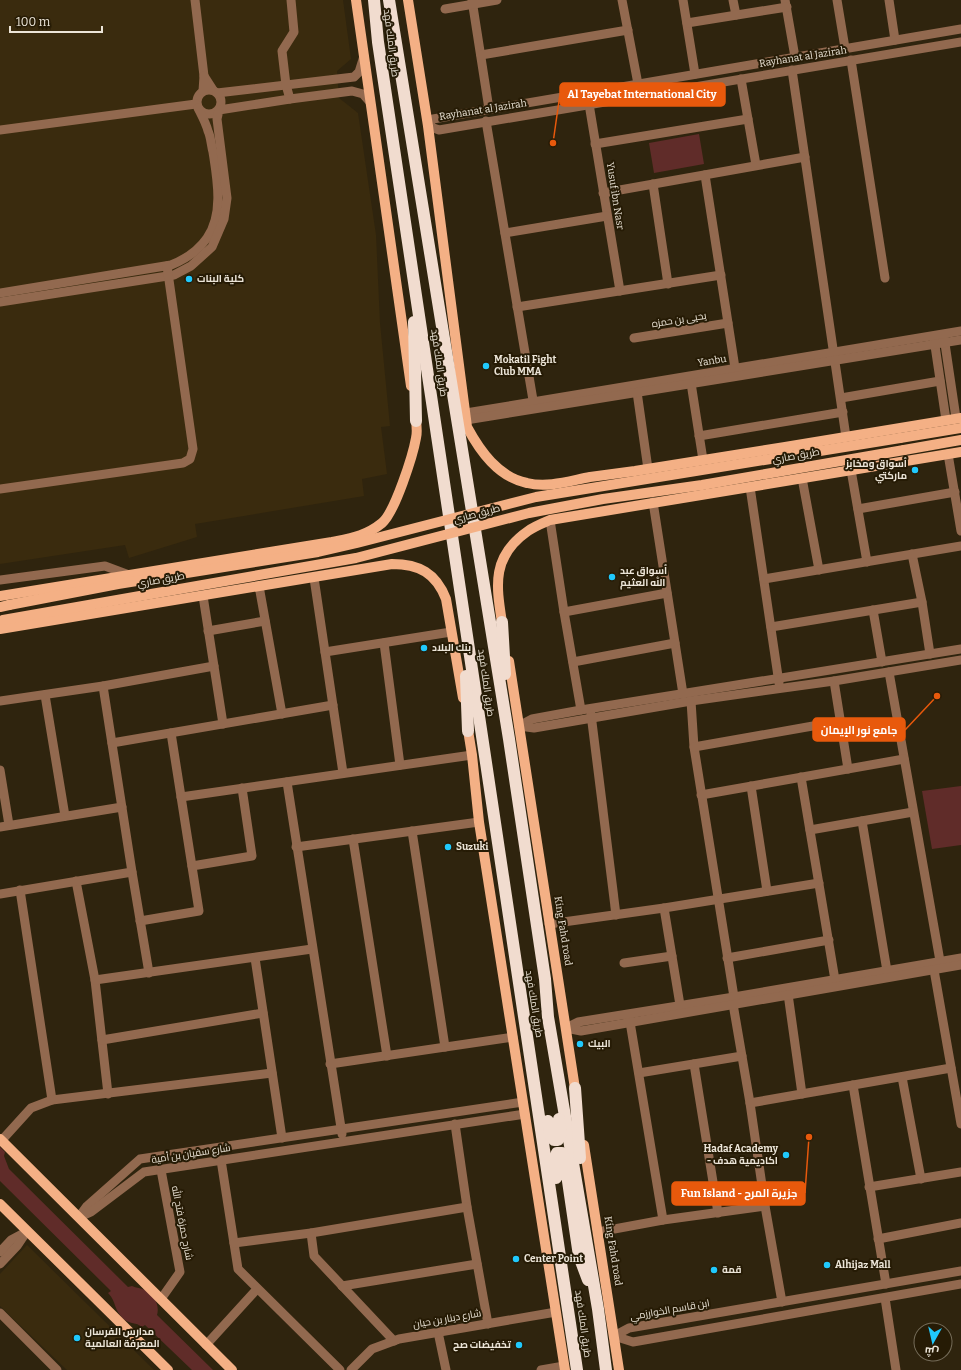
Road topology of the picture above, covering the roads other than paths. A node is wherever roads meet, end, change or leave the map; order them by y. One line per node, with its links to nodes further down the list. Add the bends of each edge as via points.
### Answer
1 (195, 0): 35 (street)
2 (291, 0): 38 (street, via 294,32 282,51)
3 (356, 0): 28 (main road)
4 (368, 0): 24 (main road)
5 (374, 0): 24 (highway, طريق الملك فهد)
6 (389, 0): 22 (highway, طريق الملك فهد)
7 (394, 0): 22 (highway)
8 (408, 0): 49 (main road)
9 (497, 0): 15 (street)
10 (622, 0): 21 (street)
11 (683, 0): 19 (street)
12 (733, 0): 18 (street)
13 (837, 0): 26 (street)
14 (889, 0): 23 (street)
15 (472, 2): 17 (street); 27 (street)
16 (786, 3): 18 (street); 29 (street)
17 (445, 8)
18 (736, 15): 19 (street)
19 (686, 23): 33 (street)
20 (961, 29): 23 (street, Rayhanat al Jazirah)
21 (628, 30): 27 (street); 37 (street)
22 (395, 34): 155 (highway, طريق الملك فهد)
23 (895, 40): 26 (street, Rayhanat al Jazirah)
24 (378, 42): 60 (highway, طريق الملك فهد)
25 (961, 42): 30 (street, Rayhanat al Jazirah)
26 (845, 48): 29 (street, Rayhanat al Jazirah)
27 (481, 55): 45 (street)
28 (364, 56): 38 (street, via 359,72 354,77); 42 (main road)
29 (795, 57): 31 (street, Rayhanat al Jazirah)
30 (851, 60): 32 (street, Rayhanat al Jazirah); 63 (street)
31 (762, 63): 33 (street, Rayhanat al Jazirah); 34 (street)
32 (792, 70): 34 (street, Rayhanat al Jazirah); 52 (street)
33 (695, 74): 37 (street, Rayhanat al Jazirah)
34 (763, 75): 36 (street, Rayhanat al Jazirah)
35 (204, 76): 39 (street); 40 (street)
36 (741, 78): 43 (street, Rayhanat al Jazirah); 47 (street)
37 (638, 84): 45 (street, Rayhanat al Jazirah)
38 (286, 85): 40 (street); 41 (street)
39 (203, 91): 40 (street); 44 (street, via 197,99)
40 (215, 92): 46 (street, via 222,101)
41 (290, 99): 42 (street, via 352,91 363,94); 46 (street)
42 (370, 102): 87 (main road)
43 (589, 104): 48 (street, Rayhanat al Jazirah); 51 (street, Yusuf ibn Nasr)
44 (197, 106): 46 (street, via 210,115); 50 (street); 59 (street, via 209,132 214,158 218,201 216,218 208,237 196,250 186,258)
45 (489, 109): 49 (street, Rayhanat al Jazirah, via 433,119)
46 (219, 110): 61 (street, via 217,118 227,198 224,219 212,247 191,266)
47 (748, 119): 51 (street); 53 (street)
48 (486, 121): 49 (street, Rayhanat al Jazirah, via 439,130); 58 (street)
49 (428, 126): 86 (main road)
50 (0, 130)
51 (595, 144): 56 (street, Yusuf ibn Nasr)
52 (805, 157): 53 (street); 77 (street)
53 (756, 166): 54 (street)
54 (705, 175): 55 (street); 62 (street)
55 (653, 184): 56 (street); 65 (street)
56 (604, 193): 57 (street, Yusuf ibn Nasr)
57 (607, 216): 58 (street); 66 (street, Yusuf ibn Nasr)
58 (505, 234): 70 (street)
59 (167, 266): 61 (street); 64 (street)
60 (413, 273): 87 (highway); 121 (highway, طريق الملك فهد)
61 (169, 275): 68 (street); 99 (street, via 193,449 190,459 183,463)
62 (720, 275): 65 (street); 71 (street)
63 (885, 278)
64 (49, 284): 67 (street); 68 (street)
65 (668, 284): 66 (street)
66 (620, 291): 70 (street)
67 (0, 293)
68 (50, 294): 69 (street)
69 (0, 302)
70 (517, 307): 83 (street)
71 (728, 323): 73 (street, يحيى بن حمزه); 78 (street)
72 (961, 331): 74 (street, Yanbu)
73 (634, 338)
74 (944, 338): 75 (street, Yanbu); 76 (street, Yanbu); 85 (street)
75 (934, 340): 77 (street, Yanbu); 79 (street)
76 (961, 340)
77 (834, 356): 78 (street, Yanbu); 80 (street, Yanbu); 82 (street)
78 (735, 368): 83 (street, Yanbu)
79 (940, 381): 82 (street); 85 (street)
80 (691, 383): 81 (street, Yanbu); 89 (street)
81 (637, 392): 83 (street, Yanbu); 95 (street)
82 (841, 398): 84 (street)
83 (534, 405): 86 (street, Yanbu)
84 (843, 412): 89 (street); 90 (street)
85 (954, 419): 90 (main road)
86 (466, 420): 95 (main road, via 476,444 497,468 525,483 561,483)
87 (416, 421): 109 (main road, via 417,436 394,505 384,522 366,534 332,542)
88 (961, 428): 118 (main road, طريق صاري, bridge, via 536,497 318,552 118,584)
89 (699, 436): 94 (street)
90 (846, 437): 94 (main road)
91 (961, 440): 123 (main road, طريق صاري, bridge, via 529,513 356,558)
92 (961, 452): 93 (main road, King Fahd road)
93 (948, 454): 96 (main road, King Fahd road); 100 (street)
94 (703, 460): 95 (main road)
95 (648, 469)
96 (851, 470): 97 (main road, King Fahd road); 102 (street)
97 (802, 478): 98 (main road, King Fahd road); 108 (street)
98 (750, 486): 101 (main road, King Fahd road); 111 (street)
99 (0, 489)
100 (954, 492): 102 (street); 104 (street)
101 (653, 502): 103 (main road, King Fahd road); 114 (street)
102 (858, 509): 107 (street)
103 (550, 520): 120 (street); 124 (main road, King Fahd road, via 524,534 504,556 497,580)
104 (961, 530)
105 (961, 546): 106 (street)
106 (912, 554): 107 (street); 117 (street)
107 (867, 562): 108 (street)
108 (819, 570): 111 (street)
109 (129, 575): 112 (street, via 105,566); 115 (main road)
110 (314, 578): 113 (main road); 127 (main road, via 392,564 409,565 424,570 435,578 442,588); 131 (street)
111 (764, 579): 125 (street)
112 (0, 580)
113 (259, 586): 116 (main road); 122 (street)
114 (668, 593): 120 (street); 129 (street)
115 (0, 596)
116 (203, 596): 123 (main road); 126 (street)
117 (922, 602): 119 (street); 132 (street)
118 (4, 606)
119 (873, 610): 125 (street); 135 (street)
120 (564, 612): 134 (street)
121 (465, 619): 153 (highway); 206 (highway, طريق الملك فهد)
122 (266, 621): 126 (street); 148 (street)
123 (1, 622)
124 (502, 622): 152 (main road, King Fahd road); 155 (highway)
125 (771, 627): 138 (street)
126 (208, 631): 136 (street)
127 (451, 632): 128 (street); 153 (main road)
128 (384, 643): 131 (street); 160 (street)
129 (675, 643): 134 (street); 142 (street)
130 (961, 649): 132 (street)
131 (325, 652): 146 (street)
132 (930, 654): 135 (street)
133 (961, 660): 137 (street)
134 (574, 662): 147 (street)
135 (882, 662): 138 (street)
136 (214, 666): 140 (street); 151 (street)
137 (889, 672): 139 (street); 159 (street)
138 (778, 678): 141 (street); 142 (street)
139 (834, 681): 141 (street); 150 (street)
140 (103, 686): 143 (street); 156 (street)
141 (780, 689): 145 (street)
142 (683, 694): 147 (street)
143 (45, 695): 144 (street); 172 (street)
144 (0, 701)
145 (691, 701): 149 (street); 157 (street)
146 (333, 705): 148 (street); 163 (street)
147 (586, 709): 149 (street); 152 (street, via 532,719)
148 (282, 714): 151 (street)
149 (591, 718): 152 (street, via 534,728); 190 (street)
150 (841, 721): 157 (street); 161 (street)
151 (223, 724): 154 (street)
152 (520, 726): 192 (main road, King Fahd road)
153 (468, 731): 158 (main road)
154 (171, 733): 156 (street); 169 (street)
155 (509, 739): 176 (highway, طريق الملك فهد)
156 (112, 743): 170 (street)
157 (694, 747): 168 (street)
158 (472, 755): 160 (street); 174 (main road)
159 (904, 759): 161 (street); 171 (street)
160 (400, 765): 163 (street)
161 (848, 769): 164 (street)
162 (0, 770): 175 (street)
163 (343, 773): 165 (street)
164 (800, 777): 166 (street); 177 (street)
165 (287, 782): 167 (street); 180 (street)
166 (751, 786): 168 (street); 186 (street)
167 (242, 788): 169 (street); 181 (street, via 252,856)
168 (701, 795): 188 (street)
169 (181, 797): 181 (street)
170 (122, 807): 172 (street); 182 (street)
171 (914, 812): 173 (street); 199 (street)
172 (65, 816): 175 (street)
173 (862, 821): 177 (street); 203 (street)
174 (479, 822): 178 (street); 216 (main road)
175 (4, 826)
176 (523, 829): 205 (main road, طريق الملك فهد); 213 (highway, طريق الملك فهد, via 545,979)
177 (810, 830): 184 (street)
178 (412, 831): 179 (street); 218 (street)
179 (353, 839): 180 (street); 219 (street)
180 (296, 847): 194 (street)
181 (192, 866): 191 (street, via 199,911)
182 (132, 872): 183 (street); 191 (street)
183 (76, 881): 185 (street); 207 (street)
184 (819, 883): 186 (street); 193 (street)
185 (20, 890): 187 (street); 231 (street)
186 (767, 891): 188 (street)
187 (0, 894)
188 (718, 899): 189 (street); 197 (street)
189 (664, 908): 190 (street); 195 (street)
190 (616, 915): 192 (street)
191 (140, 920): 204 (street)
192 (549, 924): 205 (main road, King Fahd road)
193 (829, 940): 197 (street); 208 (street)
194 (312, 949): 196 (street); 221 (street)
195 (672, 956): 200 (street); 211 (street)
196 (255, 958): 204 (street); 212 (street)
197 (727, 958): 210 (street)
198 (961, 958): 199 (street)
199 (940, 962): 203 (street)
200 (624, 963)
201 (961, 965): 202 (street)
202 (934, 970): 209 (street); 223 (street)
203 (887, 971): 208 (street)
204 (149, 973): 207 (street)
205 (557, 975): 215 (main road, King Fahd road)
206 (518, 977): 213 (highway, via 527,1010 550,1135 554,1140 558,1140 561,1131 549,1044); 271 (highway, طريق الملك فهد)
207 (95, 980): 217 (street)
208 (835, 980): 210 (street)
209 (788, 994): 210 (street); 230 (street)
210 (733, 1000): 211 (street); 214 (street); 220 (street)
211 (680, 1005): 214 (street)
212 (263, 1013): 217 (street); 224 (street)
213 (548, 1017): 254 (highway, طريق الملك فهد)
214 (629, 1018): 215 (street, via 578,1022); 225 (street)
215 (566, 1028): 228 (main road, King Fahd road)
216 (513, 1037): 218 (street); 232 (main road)
217 (102, 1040): 229 (street)
218 (445, 1047): 219 (street)
219 (387, 1056): 221 (street)
220 (742, 1056): 222 (street); 233 (street)
221 (330, 1064): 238 (street)
222 (694, 1064): 225 (street); 250 (street)
223 (951, 1068): 226 (street); 235 (street)
224 (272, 1073): 229 (street); 239 (street)
225 (639, 1073): 252 (street)
226 (902, 1077): 227 (street); 245 (street)
227 (853, 1085): 230 (street); 246 (street)
228 (575, 1088): 254 (highway); 256 (main road, King Fahd road)
229 (108, 1094): 231 (street)
230 (802, 1094): 233 (street)
231 (52, 1100): 240 (street, via 31,1108)
232 (523, 1102): 234 (main road); 238 (street, شارع سفيان بن أمية)
233 (750, 1103): 249 (street)
234 (525, 1114): 236 (street, شارع سفيان بن أمية); 275 (main road)
235 (960, 1114): 237 (street)
236 (455, 1124): 241 (street, شارع سفيان بن أمية); 248 (street)
237 (961, 1124)
238 (341, 1130): 239 (street, شارع سفيان بن أمية); 241 (street)
239 (282, 1138): 251 (street, شارع سفيان بن أمية, via 140,1159 87,1206)
240 (1, 1139): 251 (main road)
241 (343, 1142): 242 (street, شارع سفيان بن أمية)
242 (221, 1160): 243 (street, شارع سفيان بن أمية); 259 (street)
243 (161, 1170): 251 (street, شارع سفيان بن أمية, via 144,1172 91,1212); 270 (street, شارح حمزة فتح الله, via 180,1272)
244 (961, 1172): 245 (street)
245 (921, 1178): 246 (street)
246 (869, 1187): 258 (street)
247 (0, 1204): 255 (main road)
248 (467, 1206): 257 (street); 262 (street)
249 (765, 1206): 250 (street); 272 (street)
250 (718, 1213): 252 (street)
251 (79, 1217): 270 (main road)
252 (663, 1220): 256 (street)
253 (961, 1224): 258 (street)
254 (584, 1227): 274 (highway, طريق الملك فهد)
255 (27, 1231): 260 (street, via 11,1240); 261 (street); 286 (main road)
256 (598, 1232): 279 (main road, King Fahd road)
257 (311, 1233): 259 (street); 266 (street, via 314,1256)
258 (878, 1239): 264 (street)
259 (234, 1243): 267 (street, via 238,1270)
260 (0, 1252)
261 (0, 1264)
262 (477, 1264): 266 (street); 277 (street)
263 (961, 1271): 264 (street, ابن قاسم الخوارزمي)
264 (886, 1284): 268 (street, ابن قاسم الخوارزمي)
265 (961, 1284): 269 (street)
266 (342, 1286): 280 (street)
267 (257, 1289): 281 (street); 288 (street)
268 (834, 1293): 272 (street, ابن قاسم الخوارزمي); 273 (street)
269 (885, 1298): 273 (street); 295 (street)
270 (161, 1299): 281 (main road)
271 (568, 1302): 274 (highway, via 555,1171 556,1153 562,1153 565,1160 579,1256); 292 (highway, طريق الملك فهد)
272 (782, 1302): 279 (street, ابن قاسم الخوارزمي, via 629,1328)
273 (837, 1306): 279 (street, via 632,1342)
274 (598, 1309): 293 (highway, طريق الملك فهد)
275 (556, 1312): 277 (street, شارع دينار بن حيان); 283 (main road)
276 (0, 1313): 282 (street)
277 (488, 1324): 278 (street, شارع دينار بن حيان)
278 (438, 1332): 280 (street, شارع دينار بن حيان); 290 (street)
279 (614, 1336): 294 (main road, King Fahd road)
280 (394, 1341): 289 (street, شارع دينار بن حيان, via 372,1350)
281 (206, 1345): 287 (main road)
282 (46, 1360): 284 (street); 285 (street)
283 (565, 1368): 291 (street)
284 (47, 1370)
285 (56, 1370)
286 (168, 1370)
287 (232, 1370)
288 (340, 1370)
289 (351, 1370)
290 (446, 1370)
291 (541, 1370)
292 (577, 1370)
293 (606, 1370)
294 (619, 1370)
295 (896, 1370)

